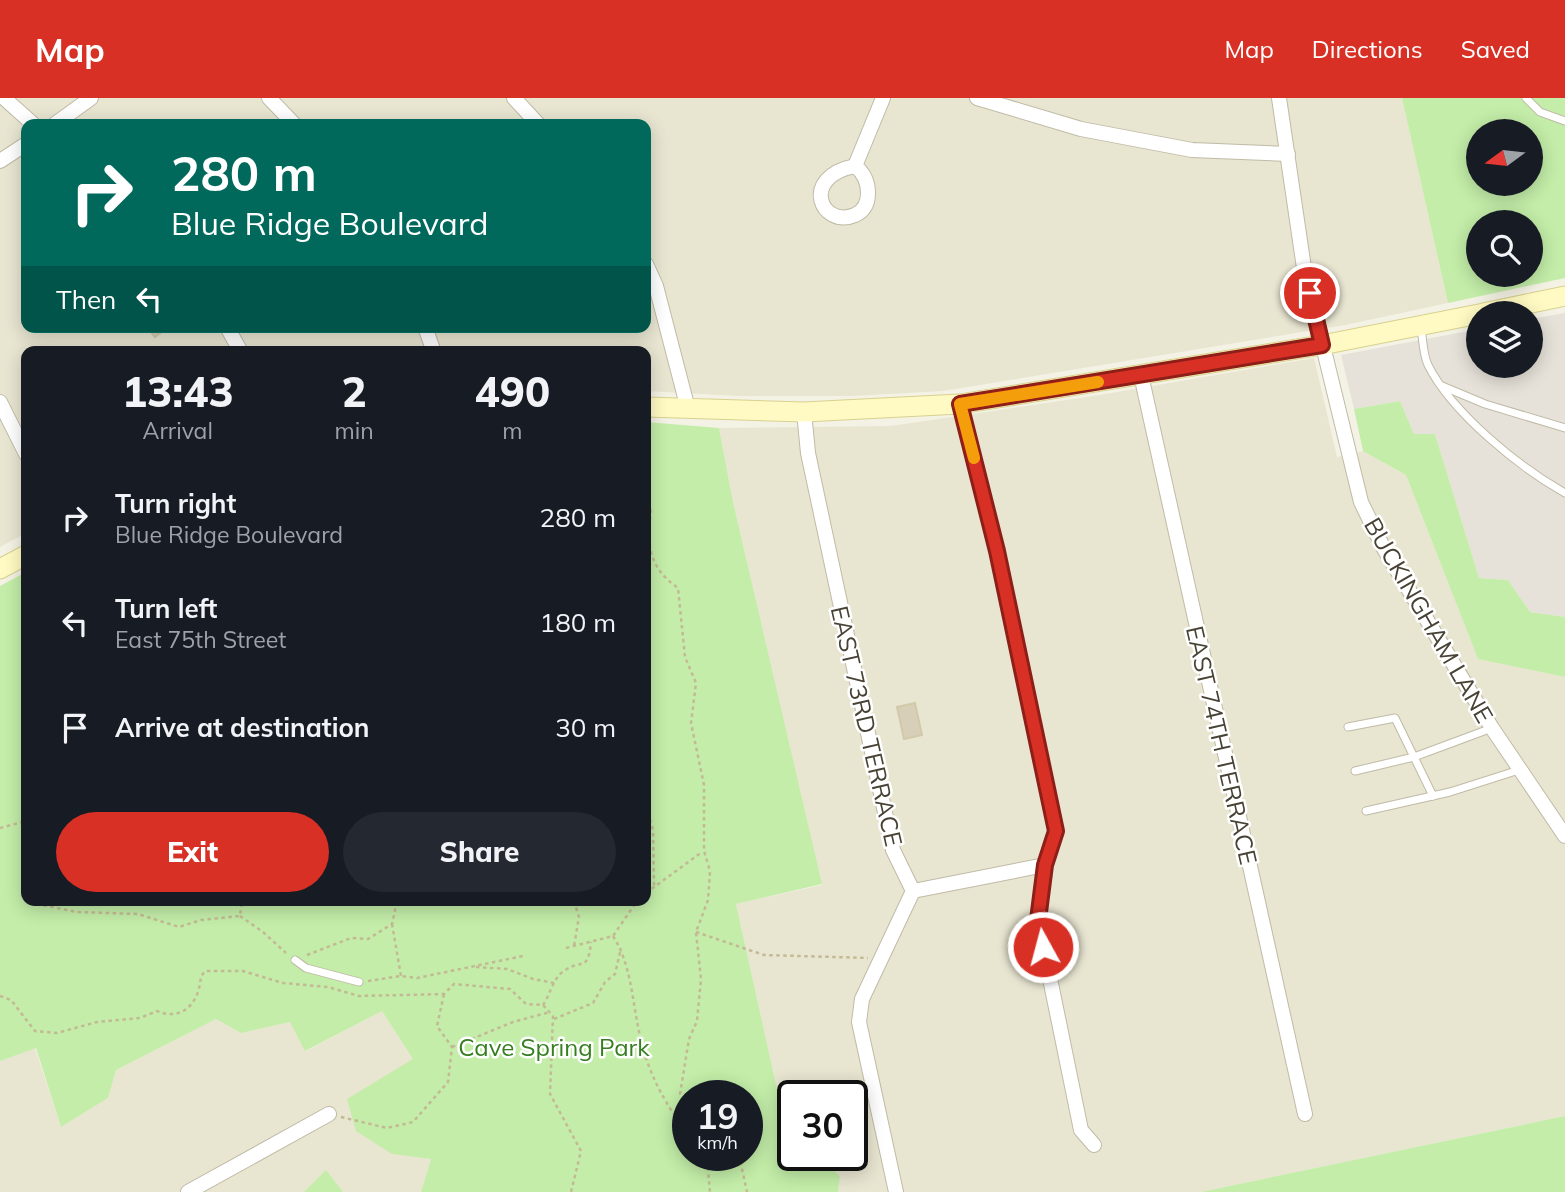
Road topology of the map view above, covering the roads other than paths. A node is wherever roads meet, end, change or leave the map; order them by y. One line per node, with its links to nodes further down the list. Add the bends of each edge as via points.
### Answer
1 (4, 98): 9 (street)
2 (91, 98): 10 (street)
3 (269, 98): 11 (street)
4 (514, 98): 12 (street)
5 (883, 98): 17 (street)
6 (977, 98): 15 (street, via 1081,129 1192,150)
7 (1279, 98): 15 (street, BUCKINGHAM LANE)
8 (1526, 98): 13 (lane, via 1540,112)
9 (27, 119)
10 (62, 119)
11 (289, 119)
12 (533, 119)
13 (1565, 121)
14 (21, 147): 16 (street)
15 (1288, 154): 23 (street, BUCKINGHAM LANE, via 1304,268)
16 (0, 161)
17 (855, 166)
18 (651, 275): 29 (street)
19 (1565, 296): 20 (main road)
20 (1542, 301)
21 (1466, 317): 22 (main road)
22 (1421, 326): 23 (main road); 25 (lane, via 1427,364)
23 (1322, 345): 24 (main road); 37 (street, BUCKINGHAM LANE, via 1361,502 1383,547)
24 (1141, 375): 27 (main road); 49 (street, EAST 74TH TERRACE)
25 (1441, 385): 31 (lane, via 1485,404); 33 (lane, via 1501,448)
26 (0, 402): 32 (street)
27 (960, 404): 30 (main road); 44 (street, via 997,551 1056,831)
28 (651, 407): 29 (main road)
29 (688, 409): 30 (main road)
30 (804, 412): 45 (street, EAST 73RD TERRACE, via 810,466 893,850)
31 (1565, 428)
32 (21, 444)
33 (1565, 493)
34 (21, 558): 35 (main road)
35 (0, 569)
36 (1348, 727): 38 (lane, via 1395,718)
37 (1492, 728): 38 (lane); 39 (street, BUCKINGHAM LANE)
38 (1413, 757): 40 (lane); 41 (lane)
39 (1519, 770): 41 (lane); 43 (street, BUCKINGHAM LANE)
40 (1354, 771)
41 (1433, 796): 42 (lane)
42 (1366, 811)
43 (1565, 836)
44 (1045, 865): 45 (street); 50 (street, via 1038,920 1081,1130)
45 (913, 891): 52 (street, via 862,999 859,1022)
46 (295, 960): 47 (lane, via 306,968)
47 (359, 982)
48 (329, 1114): 51 (street)
49 (1305, 1114)
50 (1094, 1145)
51 (188, 1192)
52 (896, 1192)

